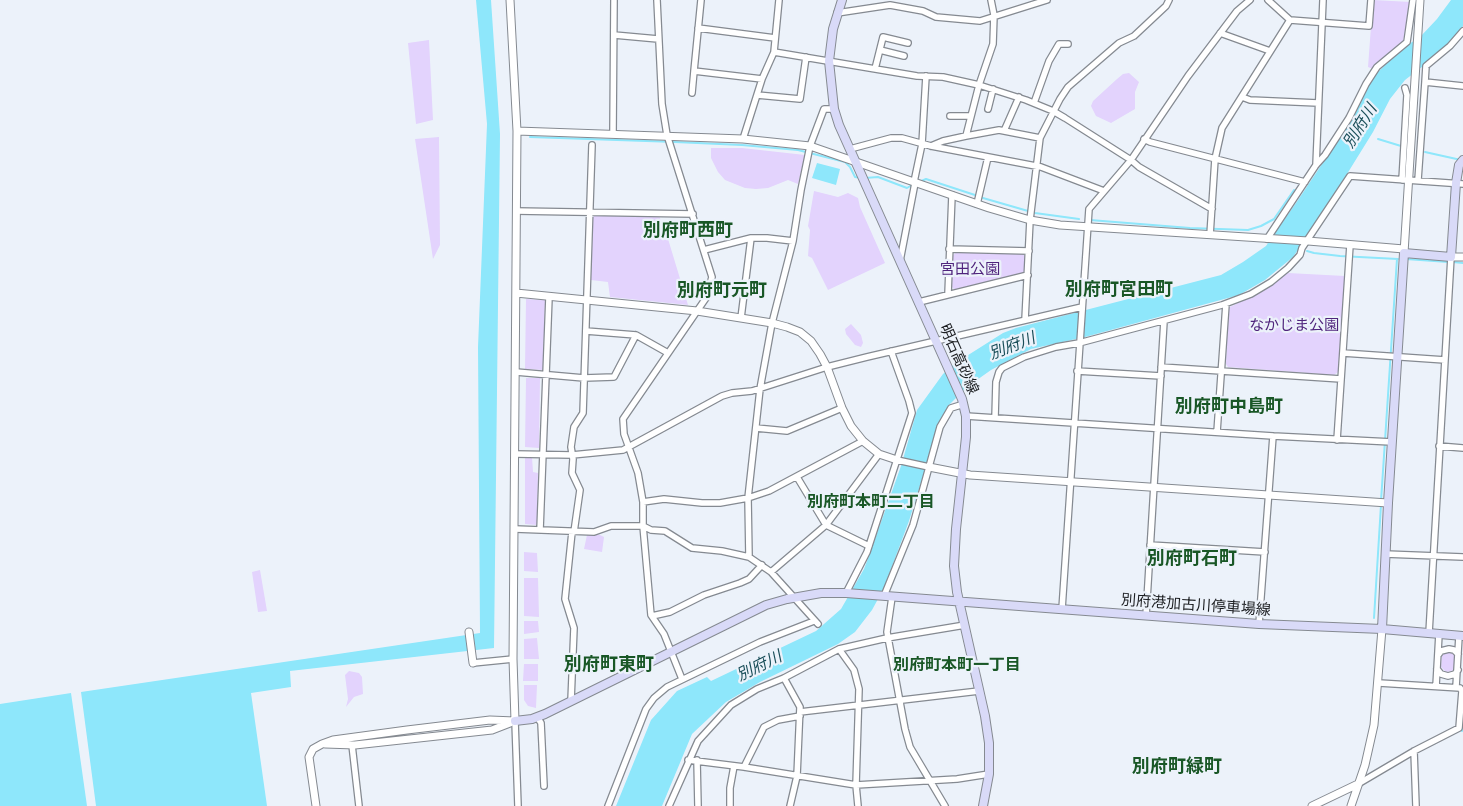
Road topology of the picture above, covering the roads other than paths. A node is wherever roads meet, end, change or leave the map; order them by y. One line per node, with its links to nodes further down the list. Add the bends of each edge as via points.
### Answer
1 (510, 0): 55 (street)
2 (614, 0): 24 (street)
3 (657, 0): 26 (street)
4 (701, 0): 21 (street)
5 (779, 0): 25 (street)
6 (842, 0): 17 (main road, 明石高砂線)
7 (991, 0): 18 (street)
8 (1047, 0): 16 (street)
9 (1169, 0): 52 (street, via 1134,36 1119,43 1068,87)
10 (1250, 0): 23 (street)
11 (1268, 0): 19 (street)
12 (1324, 0): 20 (street)
13 (1371, 0): 20 (street, via 1369,26)
14 (1413, 0): 73 (street, via 1407,42 1377,67 1349,118)
15 (1420, 0): 75 (street)
16 (1028, 3): 18 (street)
17 (837, 14): 18 (street, via 890,5 923,11 937,18 980,21); 34 (main road, 明石高砂線)
18 (994, 15): 40 (street, via 993,44)
19 (1290, 20): 20 (street); 30 (street)
20 (1322, 21): 49 (street)
21 (698, 28): 25 (street); 36 (street)
22 (1463, 31): 39 (street, via 1426,66)
23 (1220, 33): 30 (street); 62 (street)
24 (614, 35): 26 (street); 57 (street)
25 (775, 38): 31 (street)
26 (658, 39): 58 (street)
27 (908, 43): 29 (street, via 883,37)
28 (1068, 44): 48 (street, via 1059,44 1049,61)
29 (880, 50): 32 (street); 35 (street)
30 (1270, 51): 47 (street)
31 (774, 52): 33 (street); 38 (street)
32 (904, 56)
33 (806, 57): 34 (street); 45 (street, via 800,100)
34 (829, 61): 35 (street); 50 (main road, 明石高砂線)
35 (875, 69): 37 (street)
36 (694, 71): 38 (street); 44 (street)
37 (926, 76): 40 (street); 63 (street)
38 (762, 80): 45 (street)
39 (1425, 82): 41 (street); 76 (street)
40 (978, 85): 43 (street); 54 (street)
41 (1463, 86)
42 (1405, 88): 75 (street)
43 (993, 90): 46 (street); 51 (street)
44 (692, 93)
45 (757, 95): 61 (street)
46 (1019, 97): 48 (street); 56 (street)
47 (1242, 97): 49 (street); 69 (street, via 1222,128)
48 (1034, 103): 52 (street)
49 (1318, 103): 73 (street)
50 (834, 109): 65 (street, via 824,109); 67 (main road, 明石高砂線)
51 (988, 109)
52 (1053, 111): 60 (street); 70 (street)
53 (950, 116): 54 (street)
54 (971, 116): 59 (street)
55 (517, 131): 57 (street); 84 (street)
56 (1004, 131): 59 (street); 60 (street)
57 (613, 134): 58 (street)
58 (667, 135): 61 (street); 86 (street)
59 (966, 136): 66 (street)
60 (1040, 138): 74 (street)
61 (743, 139): 65 (street)
62 (1144, 139): 69 (street); 70 (street)
63 (922, 144): 66 (street); 67 (street, via 891,138); 77 (street)
64 (592, 145): 85 (street)
65 (810, 146): 72 (street); 92 (street)
66 (931, 146): 68 (street)
67 (850, 149): 72 (main road, 明石高砂線)
68 (988, 157): 74 (street); 82 (street)
69 (1215, 159): 78 (street); 83 (street)
70 (1131, 160): 80 (street); 83 (street)
71 (1463, 160): 79 (main road)
72 (856, 161): 77 (street); 101 (main road, 明石高砂線)
73 (1316, 165): 78 (street)
74 (1036, 166): 80 (street); 87 (street)
75 (1405, 180): 76 (street); 93 (street, via 1350,176); 98 (street)
76 (1418, 180): 79 (street)
77 (915, 182): 81 (street); 101 (street)
78 (1305, 182): 91 (street)
79 (1459, 183): 99 (main road)
80 (1104, 191): 88 (street, via 1089,209)
81 (952, 196): 82 (street); 95 (street)
82 (977, 204): 87 (street)
83 (1212, 209): 89 (street)
84 (516, 211): 85 (street); 103 (street)
85 (589, 212): 86 (street); 106 (street)
86 (693, 214): 96 (street)
87 (1030, 220): 88 (street); 97 (street)
88 (1088, 227): 89 (street); 109 (street)
89 (1210, 235): 91 (street)
90 (751, 238): 92 (street); 96 (street); 111 (street)
91 (1267, 239): 93 (street)
92 (793, 241): 114 (street)
93 (1308, 241): 94 (street); 108 (street, via 1288,268 1270,282)
94 (1350, 244): 98 (street); 121 (street)
95 (950, 249): 97 (street); 104 (street)
96 (704, 250): 110 (street, via 712,277 706,298)
97 (1029, 251): 102 (street)
98 (1404, 252): 99 (main road); 122 (main road)
99 (1450, 257): 100 (street); 123 (street)
100 (1463, 257)
101 (900, 261): 107 (main road, 明石高砂線)
102 (1028, 276): 104 (street); 112 (street)
103 (516, 294): 105 (street); 128 (street)
104 (948, 294): 107 (street)
105 (549, 297): 106 (street); 129 (street)
106 (587, 300): 110 (street); 115 (street)
107 (919, 302): 117 (main road, 明石高砂線)
108 (1226, 304): 113 (street); 127 (street)
109 (1082, 307): 112 (street); 118 (street)
110 (697, 311): 111 (street); 120 (street)
111 (741, 318): 114 (street)
112 (1025, 320): 117 (street)
113 (1164, 321): 118 (street); 125 (street)
114 (772, 323): 124 (street, via 806,337); 133 (street)
115 (586, 331): 116 (street); 131 (street)
116 (636, 335): 120 (street); 131 (street, via 614,377)
117 (936, 342): 119 (street); 134 (main road, 明石高砂線)
118 (1079, 343): 126 (street); 137 (street, via 1034,353 1002,368 996,382)
119 (890, 352): 124 (street); 153 (street, via 912,413)
120 (668, 353): 147 (street, via 623,419)
121 (1343, 353): 122 (street); 132 (street)
122 (1398, 356): 123 (street); 145 (main road)
123 (1445, 360): 146 (street)
124 (828, 367): 133 (street); 135 (street)
125 (1161, 367): 127 (street); 130 (street)
126 (1077, 371): 130 (street); 138 (street)
127 (1222, 371): 132 (street); 141 (street)
128 (516, 372): 129 (street); 149 (street)
129 (546, 374): 131 (street); 150 (street)
130 (1161, 376): 140 (street)
131 (584, 378): 152 (street, via 583,413 574,427)
132 (1341, 379): 143 (street)
133 (760, 389): 139 (street); 147 (street, via 722,396)
134 (963, 401): 136 (main road, 明石高砂線); 154 (street, via 951,408 940,427)
135 (842, 408): 139 (street, via 787,431); 144 (street)
136 (966, 416): 137 (street); 155 (main road, 明石高砂線)
137 (995, 418): 138 (street)
138 (1074, 423): 140 (street); 157 (street)
139 (756, 428): 160 (street)
140 (1157, 428): 141 (street); 158 (street)
141 (1217, 432): 142 (street)
142 (1273, 436): 143 (street); 159 (street)
143 (1337, 440): 145 (street)
144 (863, 441): 151 (street); 156 (street)
145 (1392, 442): 162 (main road)
146 (1439, 446): 148 (street); 172 (street)
147 (628, 448): 152 (street); 161 (street, via 638,473)
148 (1463, 448)
149 (515, 454): 150 (street); 165 (street)
150 (542, 454): 152 (street); 166 (street)
151 (879, 454): 153 (street); 163 (street)
152 (572, 455): 167 (street, via 572,473 580,490)
153 (897, 460): 154 (street); 169 (street)
154 (930, 467): 155 (street); 179 (street)
155 (962, 474): 157 (street); 180 (main road, 明石高砂線, via 954,549)
156 (797, 477): 160 (street); 163 (street)
157 (1071, 482): 158 (street); 181 (street)
158 (1153, 488): 159 (street); 168 (street)
159 (1269, 495): 162 (street); 170 (street)
160 (748, 498): 161 (street, via 720,503 664,499); 174 (street)
161 (643, 502): 164 (street)
162 (1388, 503): 171 (main road)
163 (826, 525): 169 (street); 176 (street)
164 (643, 526): 167 (street, via 611,526 594,532); 174 (street, via 665,532 692,548); 182 (street)
165 (515, 529): 166 (street); 196 (street)
166 (540, 530): 167 (street)
167 (573, 532): 206 (street, via 566,598 574,628)
168 (1150, 545): 170 (street); 183 (street)
169 (869, 546): 177 (street)
170 (1265, 552): 184 (street)
171 (1385, 554): 172 (street); 186 (main road)
172 (1432, 556): 173 (street); 188 (street)
173 (1463, 557)
174 (749, 558): 175 (street)
175 (762, 565): 176 (street); 182 (street, via 749,579 704,595 670,612)
176 (771, 572): 178 (street)
177 (846, 593): 178 (main road, 別府港加古川停車場線); 179 (main road, 別府港加古川停車場線)
178 (795, 597): 193 (main road, 別府港加古川停車場線, via 758,609); 201 (street, via 816,622 760,642)
179 (888, 597): 180 (main road, 別府港加古川停車場線); 191 (street)
180 (959, 602): 181 (main road, 別府港加古川停車場線); 185 (main road, 明石高砂線)
181 (1062, 609): 183 (main road, 別府港加古川停車場線)
182 (652, 616): 193 (street, via 664,634)
183 (1146, 616): 184 (main road, 別府港加古川停車場線)
184 (1259, 624): 186 (main road, 別府港加古川停車場線)
185 (964, 625): 191 (street); 205 (main road, 明石高砂線)
186 (1382, 630): 188 (main road, 別府港加古川停車場線); 202 (street)
187 (469, 632): 197 (street)
188 (1429, 633): 189 (main road, 別府港加古川停車場線)
189 (1439, 634): 190 (main road, 別府港加古川停車場線); 195 (street)
190 (1461, 636): 194 (street)
191 (887, 638): 192 (street); 207 (street)
192 (839, 649): 200 (street); 208 (street, via 854,670)
193 (670, 652): 201 (street); 206 (main road, 別府港加古川停車場線)
194 (1458, 654): 195 (street, via 1445,649); 199 (street)
195 (1437, 657): 198 (street)
196 (513, 659): 197 (street); 211 (street)
197 (473, 663)
198 (1437, 669): 199 (street, via 1448,676); 203 (street)
199 (1458, 670): 204 (street)
200 (784, 678): 209 (street, via 800,707); 217 (street, via 731,705 698,741)
201 (682, 679): 230 (street, via 667,687 646,709)
202 (1378, 683): 203 (street); 224 (street, via 1374,725)
203 (1436, 686): 204 (street)
204 (1456, 687): 216 (street, via 1462,689 1459,728)
205 (979, 691): 207 (street); 221 (main road, 明石高砂線, via 989,743)
206 (571, 701): 210 (main road, 別府港加古川停車場線)
207 (900, 701): 208 (street); 223 (street, via 910,747)
208 (859, 705): 209 (street); 225 (street)
209 (800, 714): 220 (street, via 764,727); 222 (street)
210 (538, 717): 211 (main road, 別府港加古川停車場線); 226 (street)
211 (515, 722): 212 (street, via 490,720); 213 (street, via 492,730); 229 (street)
212 (407, 730): 213 (street); 214 (street)
213 (408, 739): 215 (street)
214 (322, 744): 215 (street); 227 (street, via 313,749 309,757)
215 (352, 745): 228 (street)
216 (1414, 751): 224 (street); 240 (street)
217 (688, 760): 218 (street); 231 (street)
218 (697, 760): 219 (street); 232 (street)
219 (734, 766): 220 (street); 233 (street)
220 (744, 767): 222 (street)
221 (989, 774): 223 (street); 237 (main road, 明石高砂線)
222 (797, 776): 225 (street); 234 (street)
223 (930, 781): 225 (street); 236 (street)
224 (1358, 784): 238 (street); 239 (street)
225 (856, 785): 235 (street)
226 (544, 786)
227 (316, 806)
228 (359, 806)
229 (518, 806)
230 (608, 806)
231 (669, 806)
232 (698, 806)
233 (730, 806)
234 (790, 806)
235 (858, 806)
236 (945, 806)
237 (983, 806)
238 (1312, 806)
239 (1351, 806)
240 (1416, 806)

